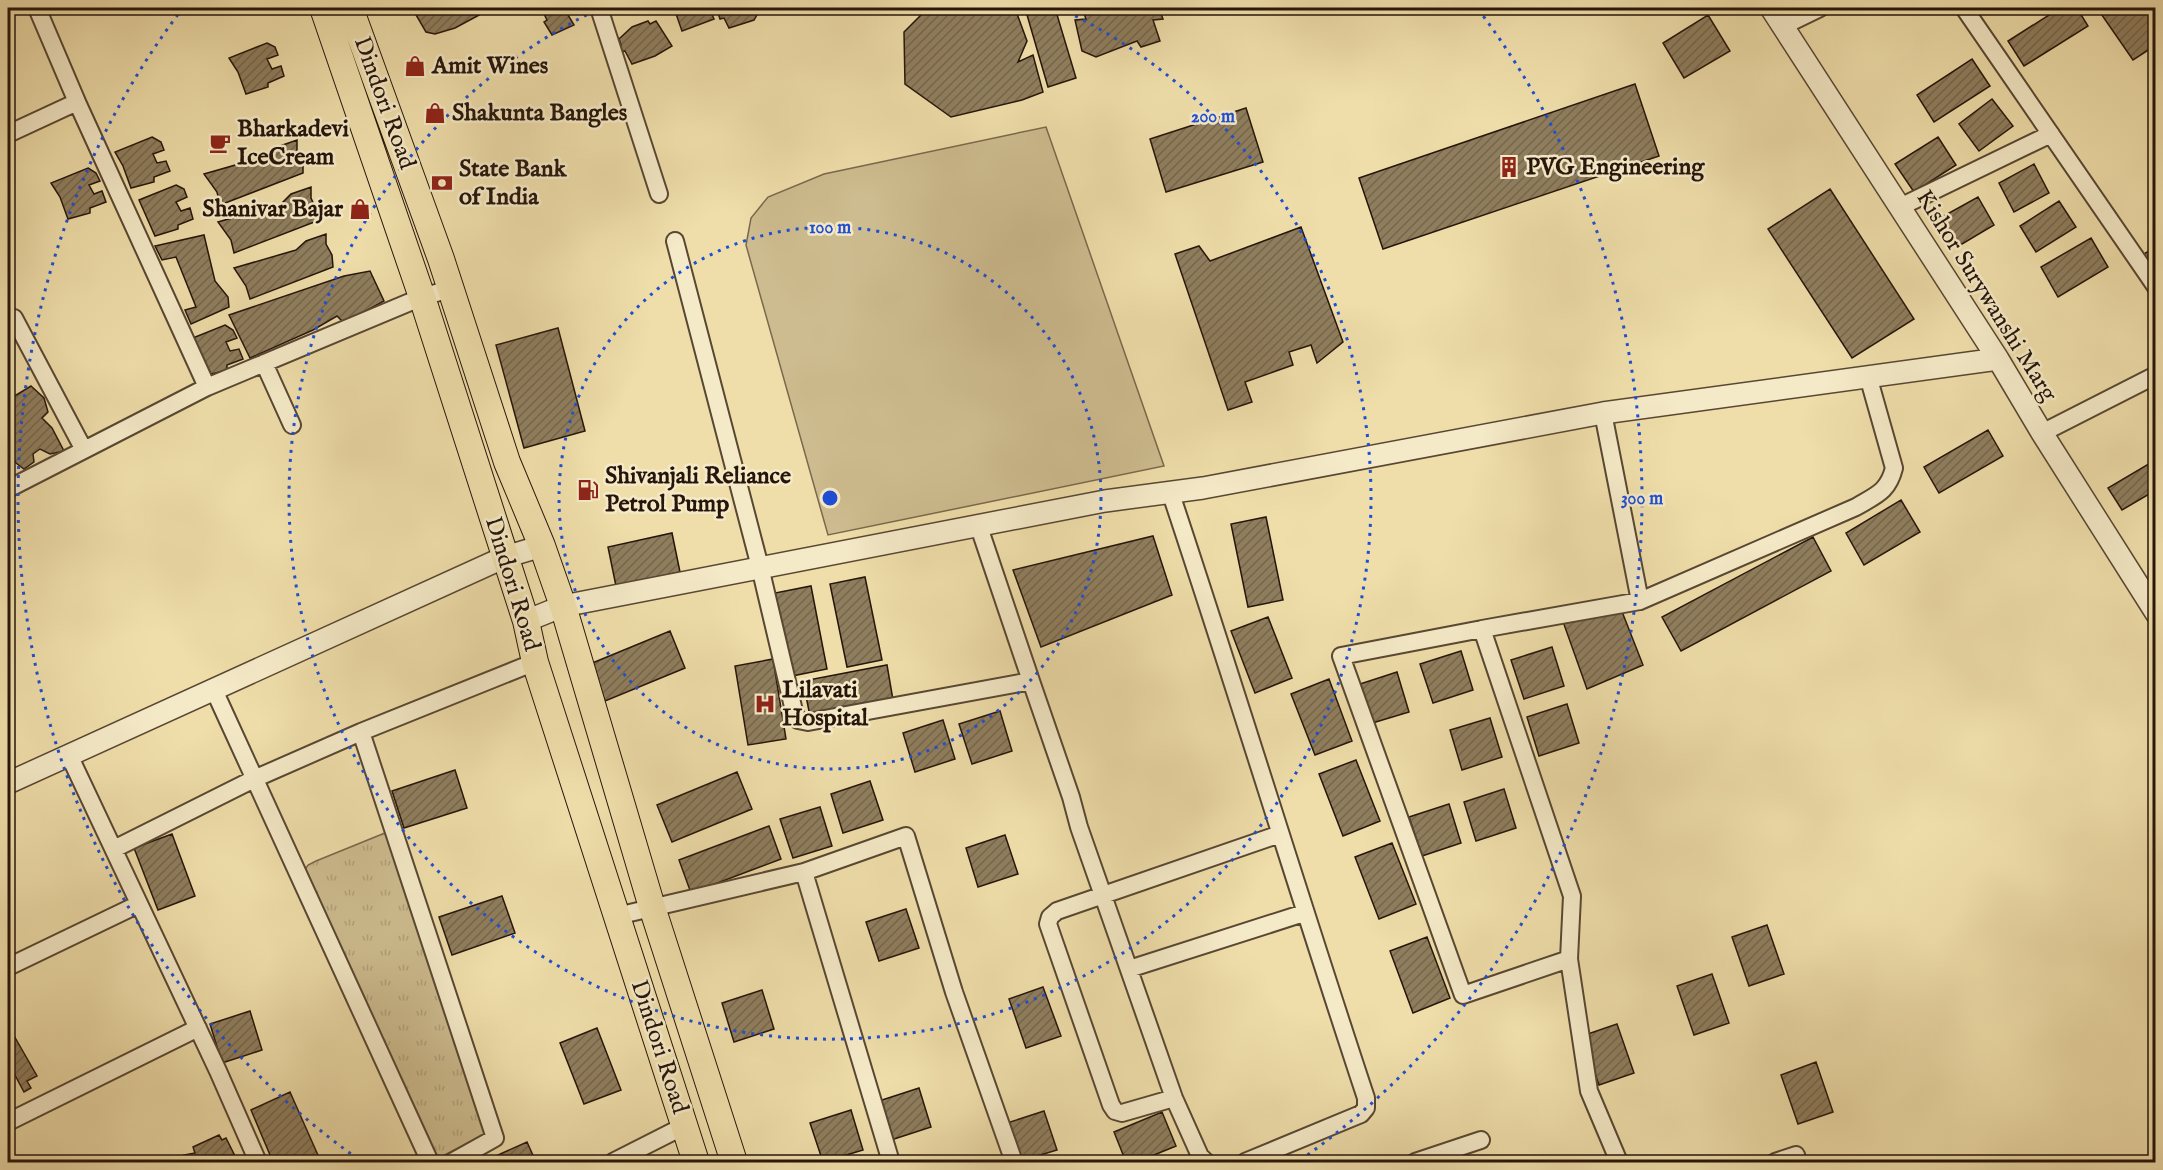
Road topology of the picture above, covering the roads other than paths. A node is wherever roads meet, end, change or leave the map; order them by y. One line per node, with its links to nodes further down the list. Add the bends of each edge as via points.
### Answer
1 (37, 8): 9 (street)
2 (323, 8): 17 (main road, Dindori Road)
3 (350, 8): 16 (main road, Dindori Road)
4 (599, 8): 12 (street)
5 (1771, 8): 8 (street, Kishor Surywanshi Marg)
6 (1820, 8): 8 (street)
7 (1965, 8): 11 (street)
8 (1783, 26): 13 (street, Kishor Surywanshi Marg)
9 (77, 102): 10 (street); 23 (street)
10 (8, 134)
11 (2051, 134): 13 (street); 15 (street)
12 (658, 194)
13 (1900, 207): 19 (street, Kishor Surywanshi Marg)
14 (675, 241): 33 (street)
15 (2156, 286)
16 (450, 289): 17 (street); 31 (main road, Dindori Road, via 507,462)
17 (422, 297): 20 (street); 32 (main road, Dindori Road)
18 (8, 320): 27 (street, via 14,318)
19 (1998, 359): 22 (street); 26 (street, Kishor Surywanshi Marg)
20 (264, 363): 23 (street); 25 (street)
21 (2156, 375): 26 (street)
22 (1868, 376): 24 (street); 34 (street, via 1894,468 1882,491 1856,507)
23 (207, 387): 27 (street)
24 (1603, 413): 29 (street); 34 (street)
25 (292, 425)
26 (2042, 433): 36 (street, Kishor Surywanshi Marg)
27 (84, 450): 28 (street)
28 (8, 489)
29 (1170, 491): 30 (street); 46 (street)
30 (978, 524): 33 (street); 40 (street)
31 (542, 546): 32 (street); 35 (main road, Dindori Road)
32 (505, 557): 37 (main road, Dindori Road); 41 (street)
33 (760, 567): 35 (street); 40 (street, via 798,720 808,722)
34 (1640, 601): 38 (street)
35 (563, 606): 37 (street); 51 (main road, Dindori Road)
36 (2156, 613)
37 (526, 621): 39 (main road, Dindori Road)
38 (1482, 629): 54 (street, via 1572,896); 54 (street, via 1341,656 1463,995)
39 (535, 663): 42 (street); 53 (main road, Dindori Road)
40 (1031, 681): 49 (street)
41 (214, 690): 43 (street); 44 (street)
42 (361, 732): 44 (street); 65 (street, via 495,1138)
43 (69, 755): 45 (street); 47 (street)
44 (254, 779): 47 (street); 64 (street)
45 (8, 783)
46 (1280, 834): 49 (street); 52 (street)
47 (114, 849): 50 (street)
48 (804, 872): 51 (street); 69 (street); 70 (street, via 906,836 954,992)
49 (1102, 894): 56 (street); 58 (street, via 1057,910 1048,924 1111,1105 1122,1113)
50 (139, 904): 55 (street); 57 (street)
51 (652, 907): 53 (street); 68 (main road, Dindori Road)
52 (1304, 913): 56 (street); 62 (street, via 1366,1098 1365,1108 1361,1114)
53 (617, 916): 60 (main road, Dindori Road)
54 (1569, 959): 74 (street, via 1589,1091)
55 (8, 967)
56 (1129, 969): 58 (street)
57 (198, 1028): 59 (street); 63 (street)
58 (1174, 1098): 71 (street)
59 (8, 1122)
60 (684, 1126): 66 (street); 67 (main road, Dindori Road)
61 (1481, 1140): 73 (street)
62 (1262, 1160): 72 (street)
63 (258, 1162)
64 (430, 1162)
65 (452, 1162)
66 (613, 1162)
67 (696, 1162)
68 (734, 1162)
69 (891, 1162)
70 (1014, 1162)
71 (1206, 1162)
72 (1245, 1162)
73 (1415, 1162)
74 (1619, 1162)
75 (1774, 1162): 76 (street, via 1796,1155)
76 (1798, 1162)

